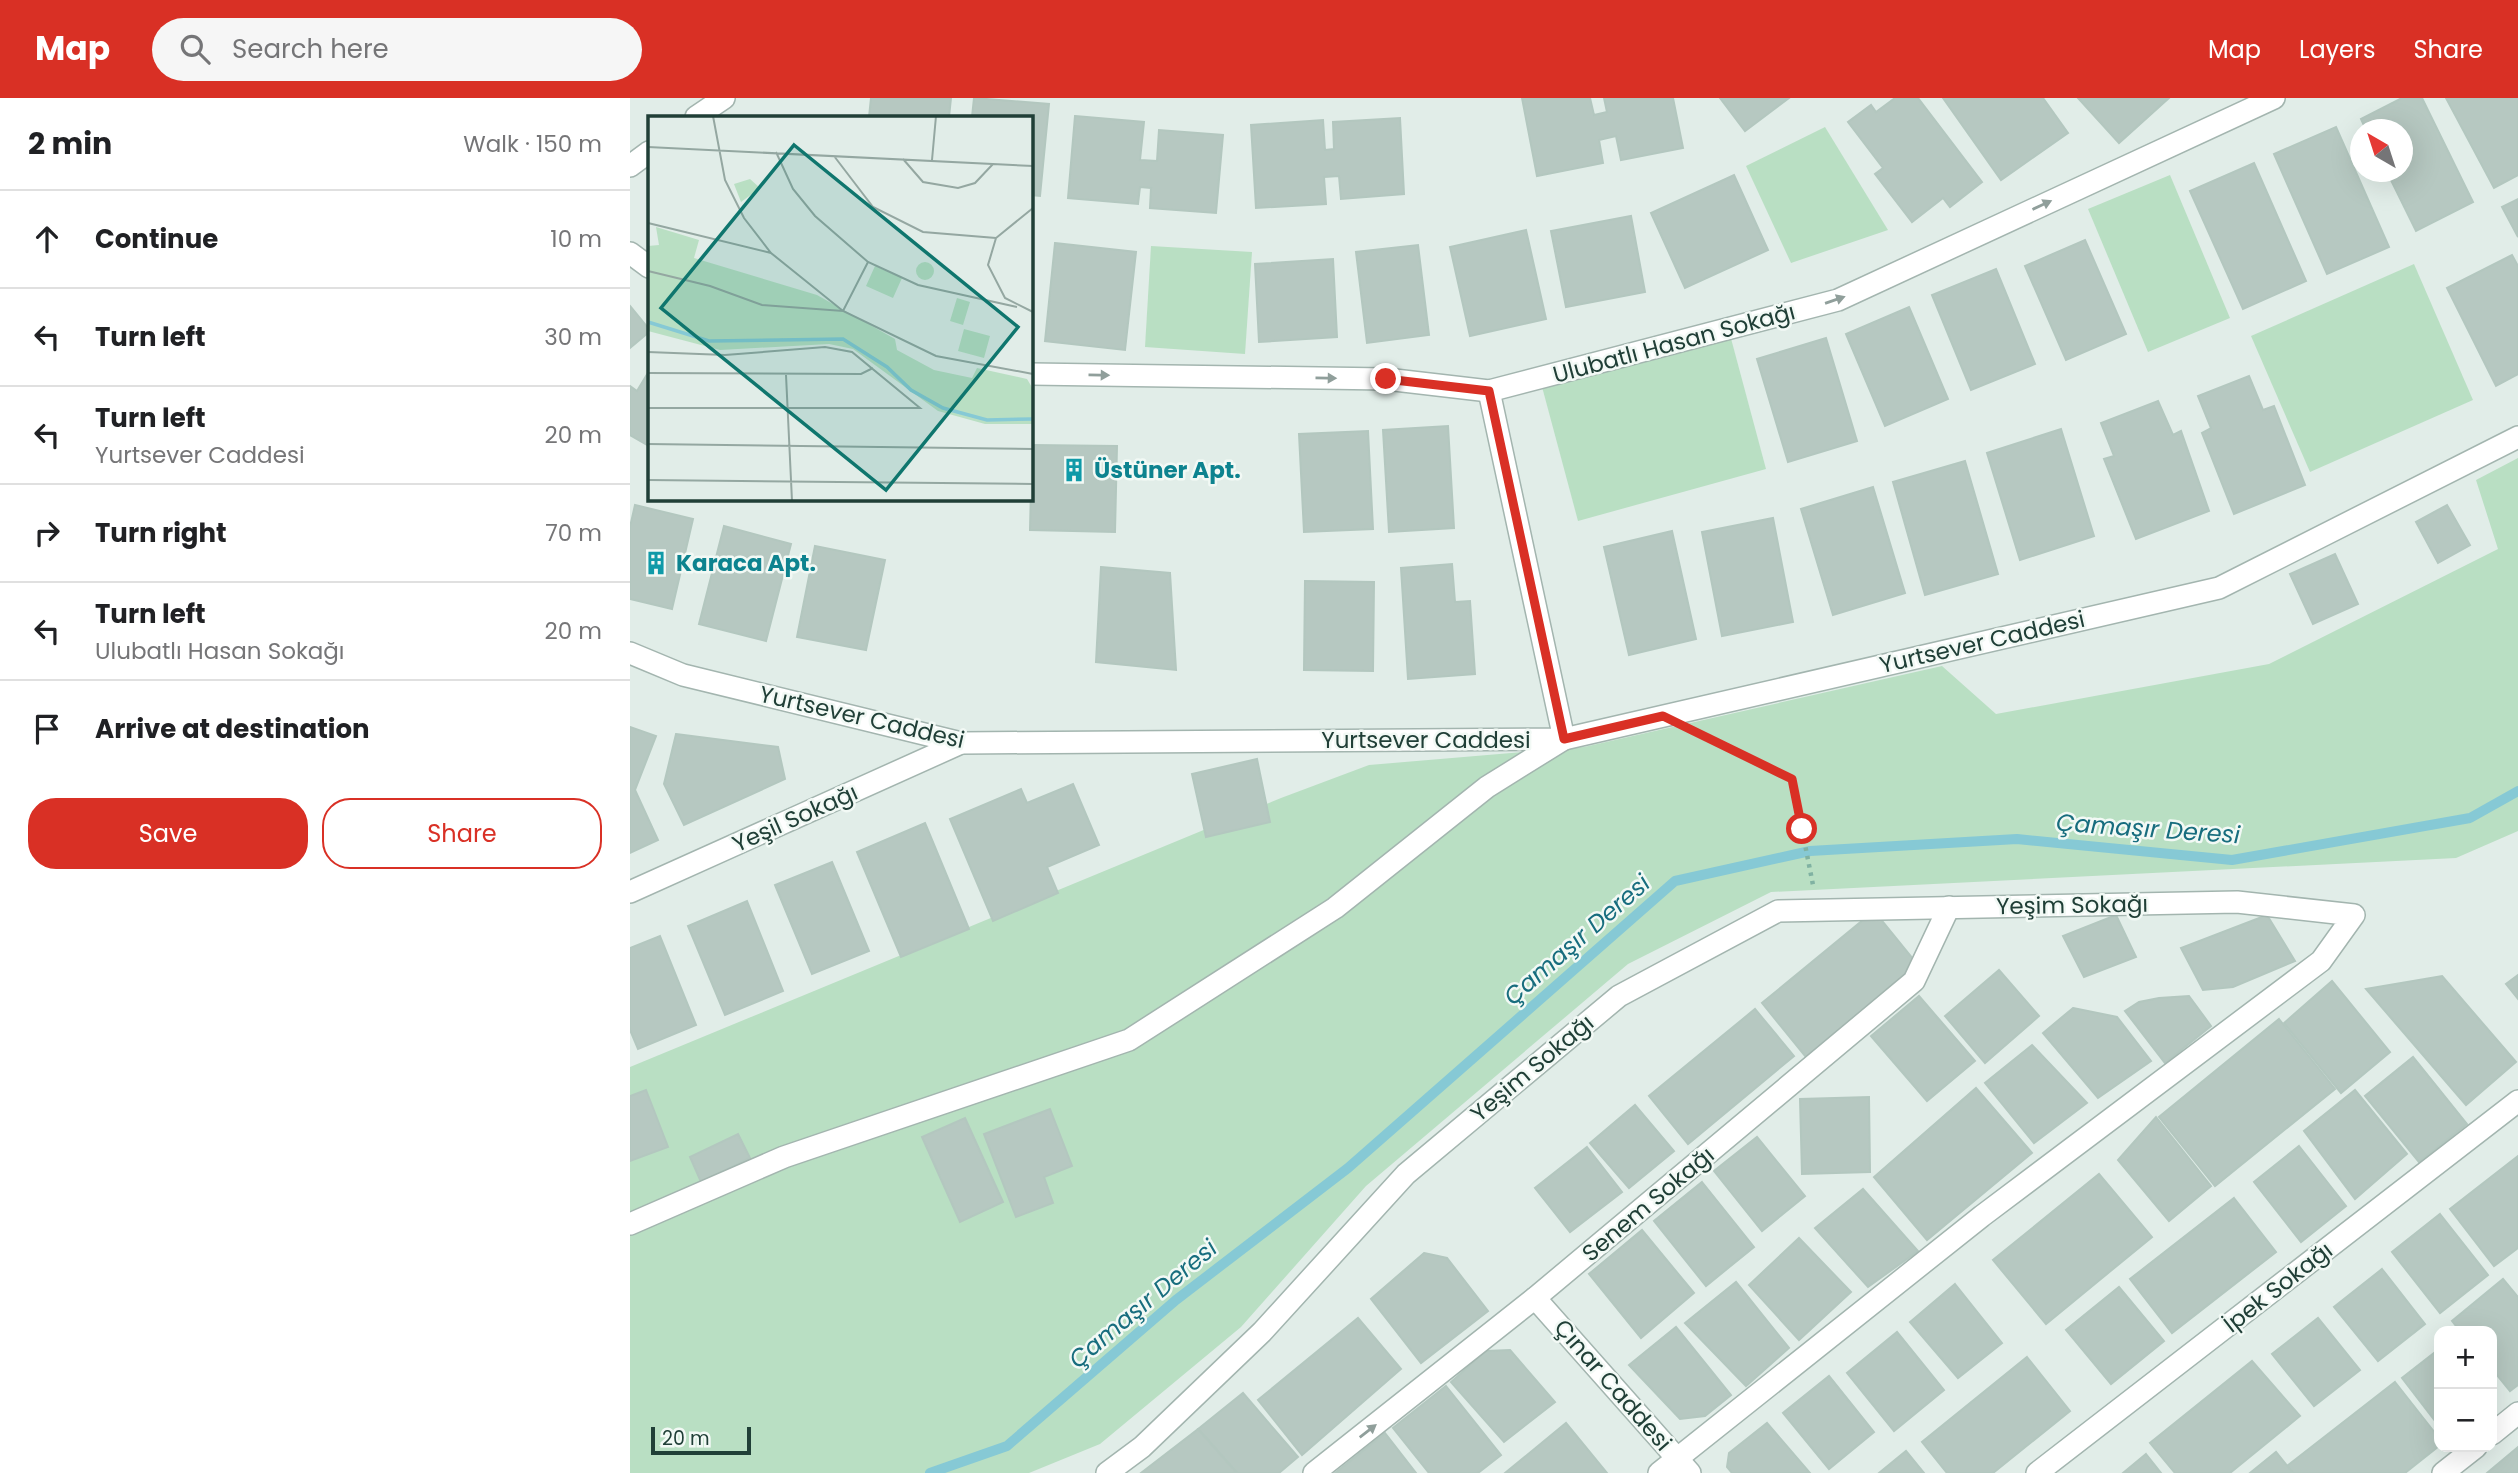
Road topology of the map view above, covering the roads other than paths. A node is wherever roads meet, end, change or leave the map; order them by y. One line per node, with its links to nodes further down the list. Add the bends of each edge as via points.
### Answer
1 (724, 98): 3 (street)
2 (2274, 98): 9 (street, Ulubatlı Hasan Sokağı, one-way to 2, via 1838,300)
3 (697, 116)
4 (648, 153): 5 (street)
5 (630, 166)
6 (630, 253): 7 (street)
7 (648, 266)
8 (1032, 374): 9 (street, Ulubatlı Hasan Sokağı, one-way to 9, via 1386,379)
9 (1489, 391): 12 (street)
10 (2518, 437): 12 (street, Yurtsever Caddesi, via 2219,588)
11 (630, 653): 13 (street, Yurtsever Caddesi, via 683,675)
12 (1564, 739): 13 (street, Yurtsever Caddesi); 17 (street, via 1487,787 1335,908 1129,1040 783,1157)
13 (961, 743): 14 (street, Yeşil Sokağı)
14 (630, 892)
15 (1949, 907): 18 (street, Senem Sokağı, via 1914,981); 22 (street, Yeşim Sokağı, via 2237,902 2354,915 2321,961 1982,1216); 23 (street, Yeşim Sokağı, via 1778,911 1619,996 1406,1174 1262,1332 1142,1447)
16 (2518, 1101): 26 (street, İpek Sokağı)
17 (630, 1224)
18 (1535, 1298): 22 (street, Çınar Caddesi); 24 (street, Senem Sokağı, one-way to 18)
19 (2518, 1413): 20 (street)
20 (2497, 1430)
21 (2470, 1452): 27 (street)
22 (1684, 1466): 25 (street, Yeşim Sokağı)
23 (1107, 1473)
24 (1314, 1473)
25 (1658, 1473)
26 (2037, 1473)
27 (2443, 1473)

